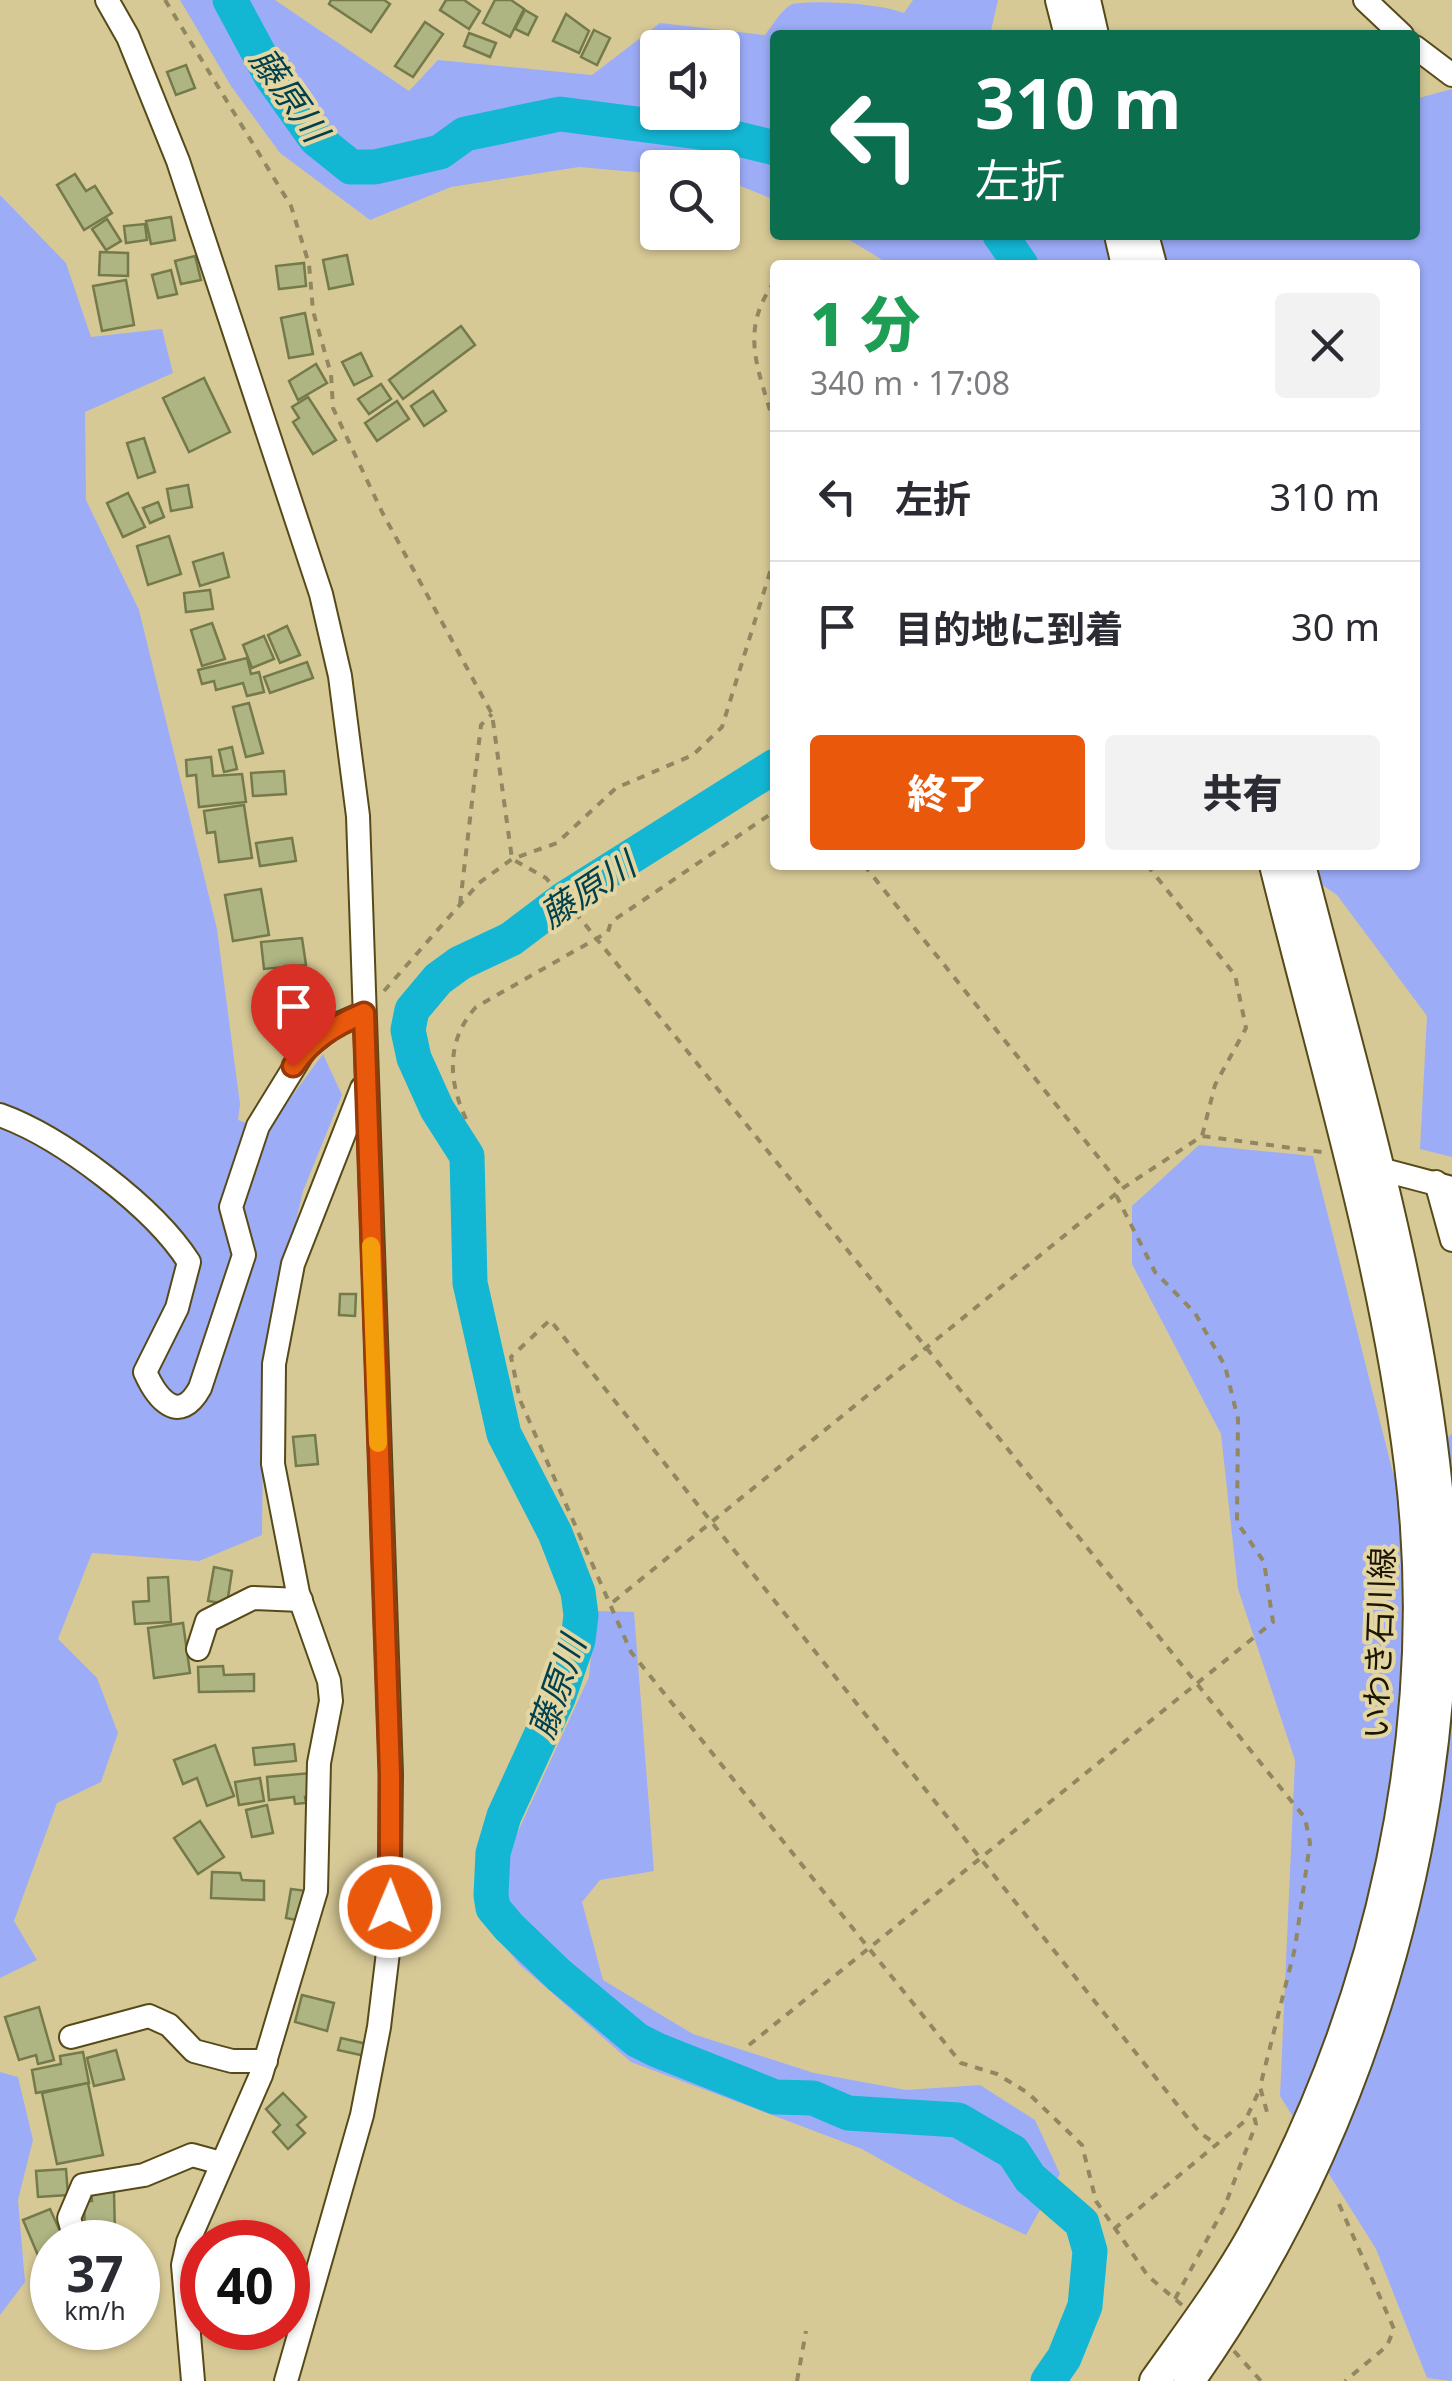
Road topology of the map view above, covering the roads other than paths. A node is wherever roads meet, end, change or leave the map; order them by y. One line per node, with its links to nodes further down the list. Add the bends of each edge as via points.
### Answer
1 (107, 0): 12 (street, via 178,161 321,594 340,676 358,816)
2 (1061, 0): 5 (main road)
3 (1085, 0): 6 (main road)
4 (1365, 0): 7 (street)
5 (1069, 30)
6 (1093, 30)
7 (1397, 30)
8 (1420, 51): 9 (street)
9 (1452, 76)
10 (1276, 870): 24 (main road, いわき石川線, via 1396,1373 1420,1626 1402,1814 1353,2005 1326,2080)
11 (1301, 870): 15 (main road, いわき石川線)
12 (364, 1013): 13 (street); 14 (street, via 306,1048 258,1126 231,1207 244,1256 200,1388 180,1408 166,1404 144,1372 187,1282 189,1262 66,1149)
13 (366, 1080): 18 (street, via 293,1264 274,1364 273,1464); 26 (street, via 390,1754 389,1944 362,2115)
14 (0, 1115)
15 (1376, 1168): 16 (street); 24 (main road, いわき石川線, via 1433,1456 1442,1686 1412,1879 1371,2030 1306,2190)
16 (1444, 1185): 17 (street)
17 (1452, 1240)
18 (301, 1600): 19 (street, via 254,1598 207,1621); 21 (street, via 331,1701 319,1763 316,1891)
19 (198, 1650)
20 (71, 2037): 21 (street, via 149,2016 169,2025 194,2051 232,2061)
21 (266, 2060): 22 (street)
22 (221, 2163): 23 (street, via 192,2155 144,2175 83,2185); 25 (street, via 183,2265)
23 (69, 2220)
24 (1211, 2329): 27 (main road, いわき石川線); 28 (main road, いわき石川線)
25 (193, 2381)
26 (286, 2381)
27 (1155, 2381)
28 (1189, 2381)

